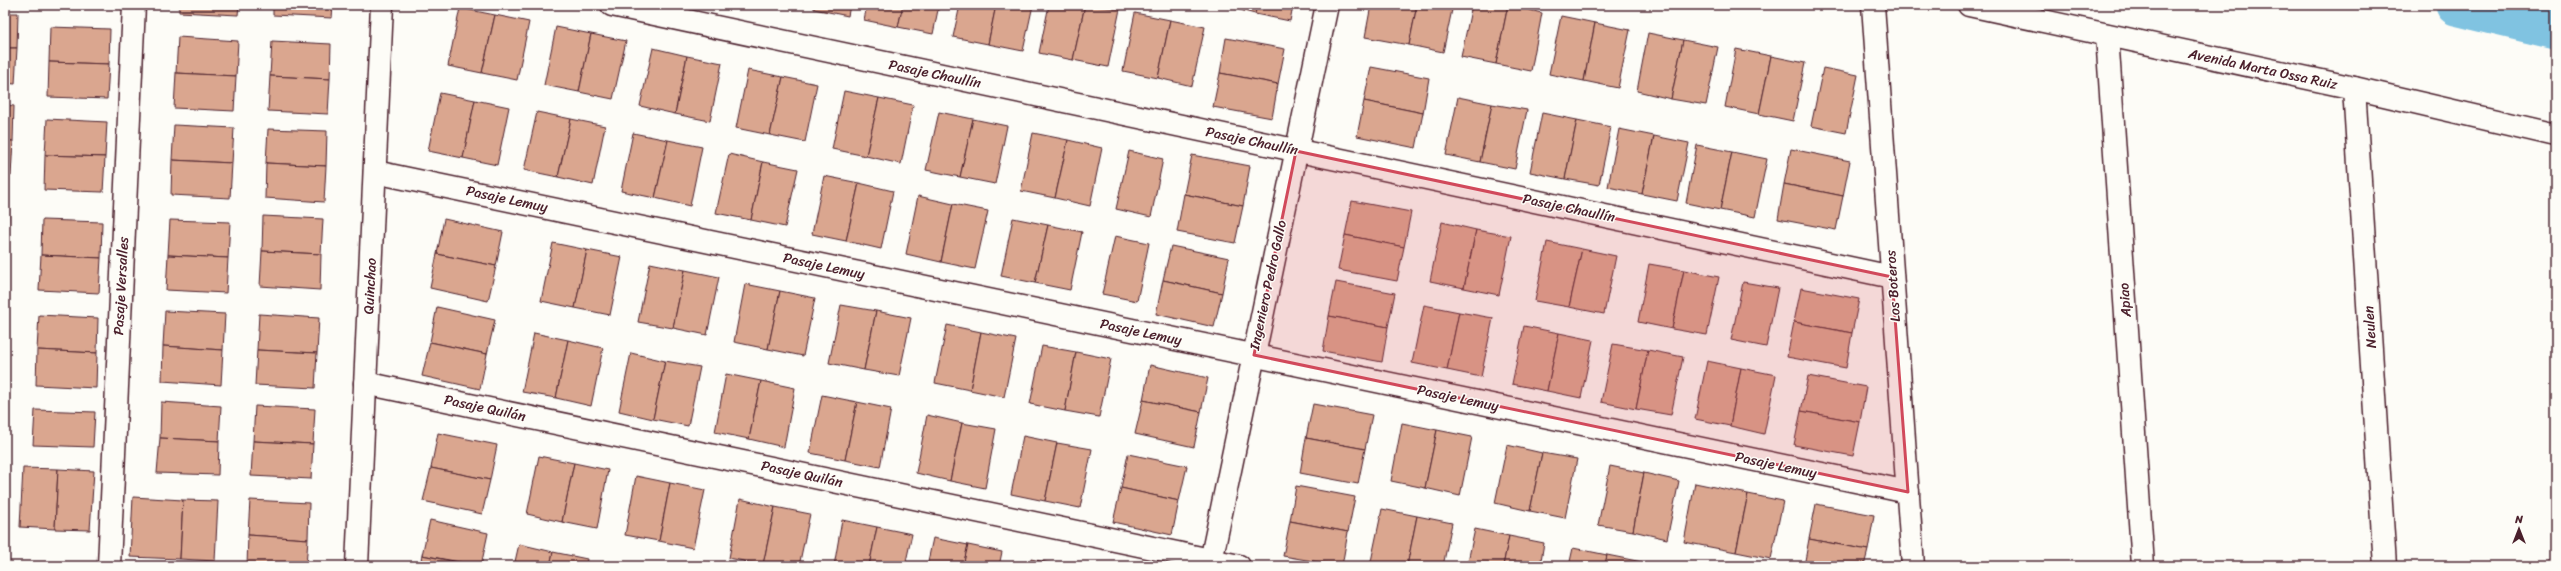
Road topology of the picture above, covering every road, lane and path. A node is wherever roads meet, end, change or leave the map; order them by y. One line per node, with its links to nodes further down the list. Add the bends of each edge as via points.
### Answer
1 (134, 5): 17 (street, Pasaje Versalles)
2 (382, 5): 11 (street, Quinchao)
3 (612, 5): 10 (street, Pasaje Chaullín)
4 (1327, 5): 10 (street, Ingeniero Pedro Gallo)
5 (1873, 5): 12 (street, Los Boteros)
6 (1969, 5): 7 (street, Avenida Marta Ossa Ruiz)
7 (2107, 35): 8 (street, Avenida Marta Ossa Ruiz); 21 (street, Apiao)
8 (2354, 88): 9 (street, Avenida Marta Ossa Ruiz); 22 (street, Neulen)
9 (2556, 135)
10 (1296, 151): 12 (street, Pasaje Chaullín); 13 (street, Ingeniero Pedro Gallo)
11 (375, 172): 13 (street, Pasaje Lemuy); 14 (street, Quinchao)
12 (1892, 276): 15 (street, Los Boteros)
13 (1254, 355): 15 (street, Pasaje Lemuy); 16 (street, Ingeniero Pedro Gallo)
14 (365, 383): 16 (street, Pasaje Quilán); 18 (street, Quinchao)
15 (1908, 492): 20 (street, Los Boteros)
16 (1211, 563): 19 (street, Pasaje Quilán)
17 (109, 566)
18 (357, 566)
19 (1239, 566)
20 (1913, 566)
21 (2143, 566)
22 (2385, 566)

